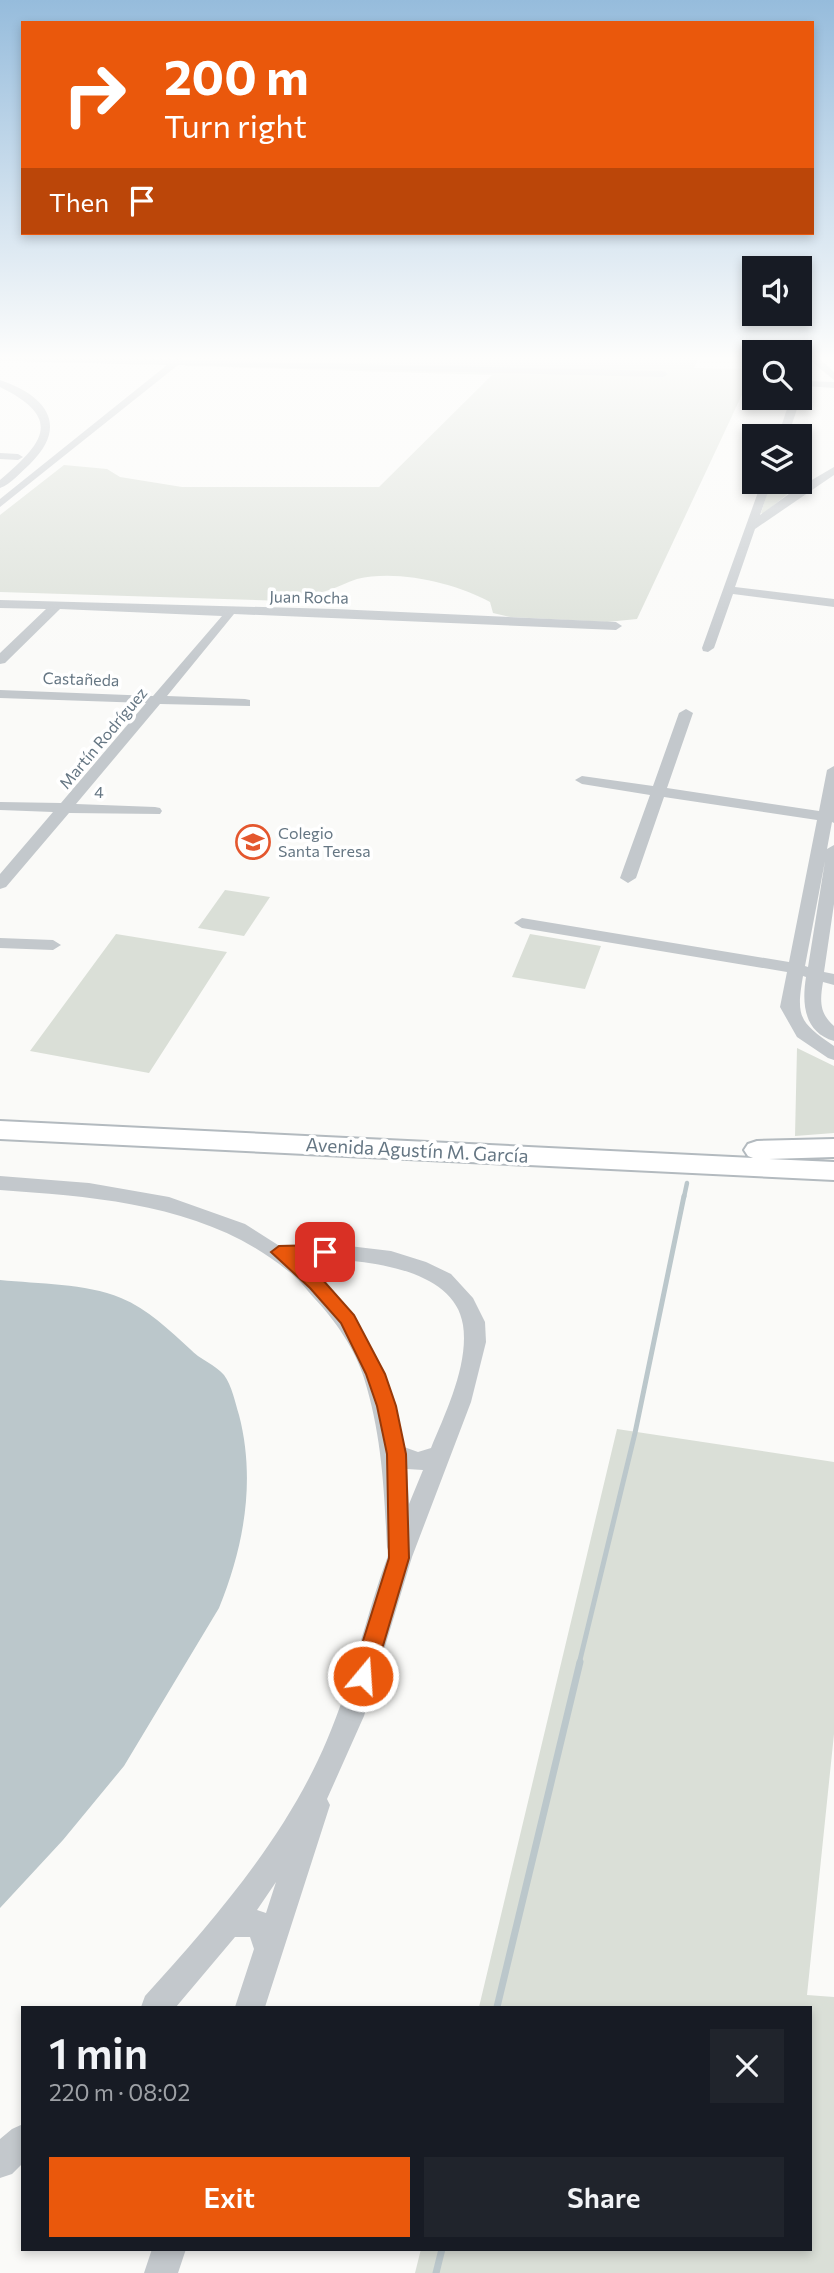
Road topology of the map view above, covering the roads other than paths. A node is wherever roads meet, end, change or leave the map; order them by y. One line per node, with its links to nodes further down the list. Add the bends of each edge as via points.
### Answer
1 (26, 463): 6 (street)
2 (52, 463): 8 (street)
3 (834, 470): 5 (street)
4 (812, 480): 5 (street)
5 (816, 481): 9 (street)
6 (0, 485)
7 (762, 494): 9 (street)
8 (0, 505)
9 (752, 527): 10 (street)
10 (728, 590): 11 (street); 16 (street)
11 (834, 603)
12 (0, 604): 13 (street, Juan Rocha)
13 (56, 606): 14 (street, Juan Rocha); 17 (street)
14 (227, 612): 15 (street, Juan Rocha); 19 (street, Martín Rodríguez)
15 (617, 626)
16 (708, 648)
17 (0, 660)
18 (0, 694): 19 (street, Castañeda)
19 (157, 700): 20 (street, Castañeda); 26 (street, Martín Rodríguez)
20 (245, 703)
21 (686, 713): 24 (street)
22 (834, 770): 28 (street)
23 (582, 780): 24 (street)
24 (658, 792): 28 (street); 30 (street)
25 (0, 806): 26 (street, 4)
26 (66, 808): 27 (street, 4); 31 (street, Martín Rodríguez)
27 (155, 811)
28 (830, 817): 35 (street)
29 (834, 850): 36 (street)
30 (628, 878)
31 (0, 884)
32 (522, 923): 35 (street)
33 (0, 943): 34 (street)
34 (53, 945)
35 (795, 968): 36 (street); 38 (street, via 790,1014)
36 (813, 973): 37 (street); 38 (street, via 811,1009)
37 (834, 980)
38 (827, 1043)
39 (0, 1114): 41 (main road, Avenida Agustín M. García, via 689,1149)
40 (0, 1130): 42 (main road, Avenida Agustín M. García)
41 (834, 1148)
42 (834, 1171)
43 (0, 1183): 44 (street, via 178,1205 247,1232)
44 (279, 1252): 45 (street, via 348,1319 376,1374); 46 (street, via 402,1260 424,1269 461,1297 474,1320 475,1351)
45 (397, 1454): 46 (street, via 419,1462); 47 (street)
46 (440, 1455): 47 (street)
47 (399, 1558): 48 (street, via 367,1665)
48 (329, 1766): 49 (street, via 290,1835); 50 (street)
49 (225, 1925): 50 (street, via 253,1922 262,1927); 51 (street)
50 (269, 1949): 52 (street)
51 (157, 2006)
52 (250, 2006)
53 (21, 2142): 54 (street)
54 (0, 2162)
55 (169, 2251): 56 (street)
56 (161, 2273)

